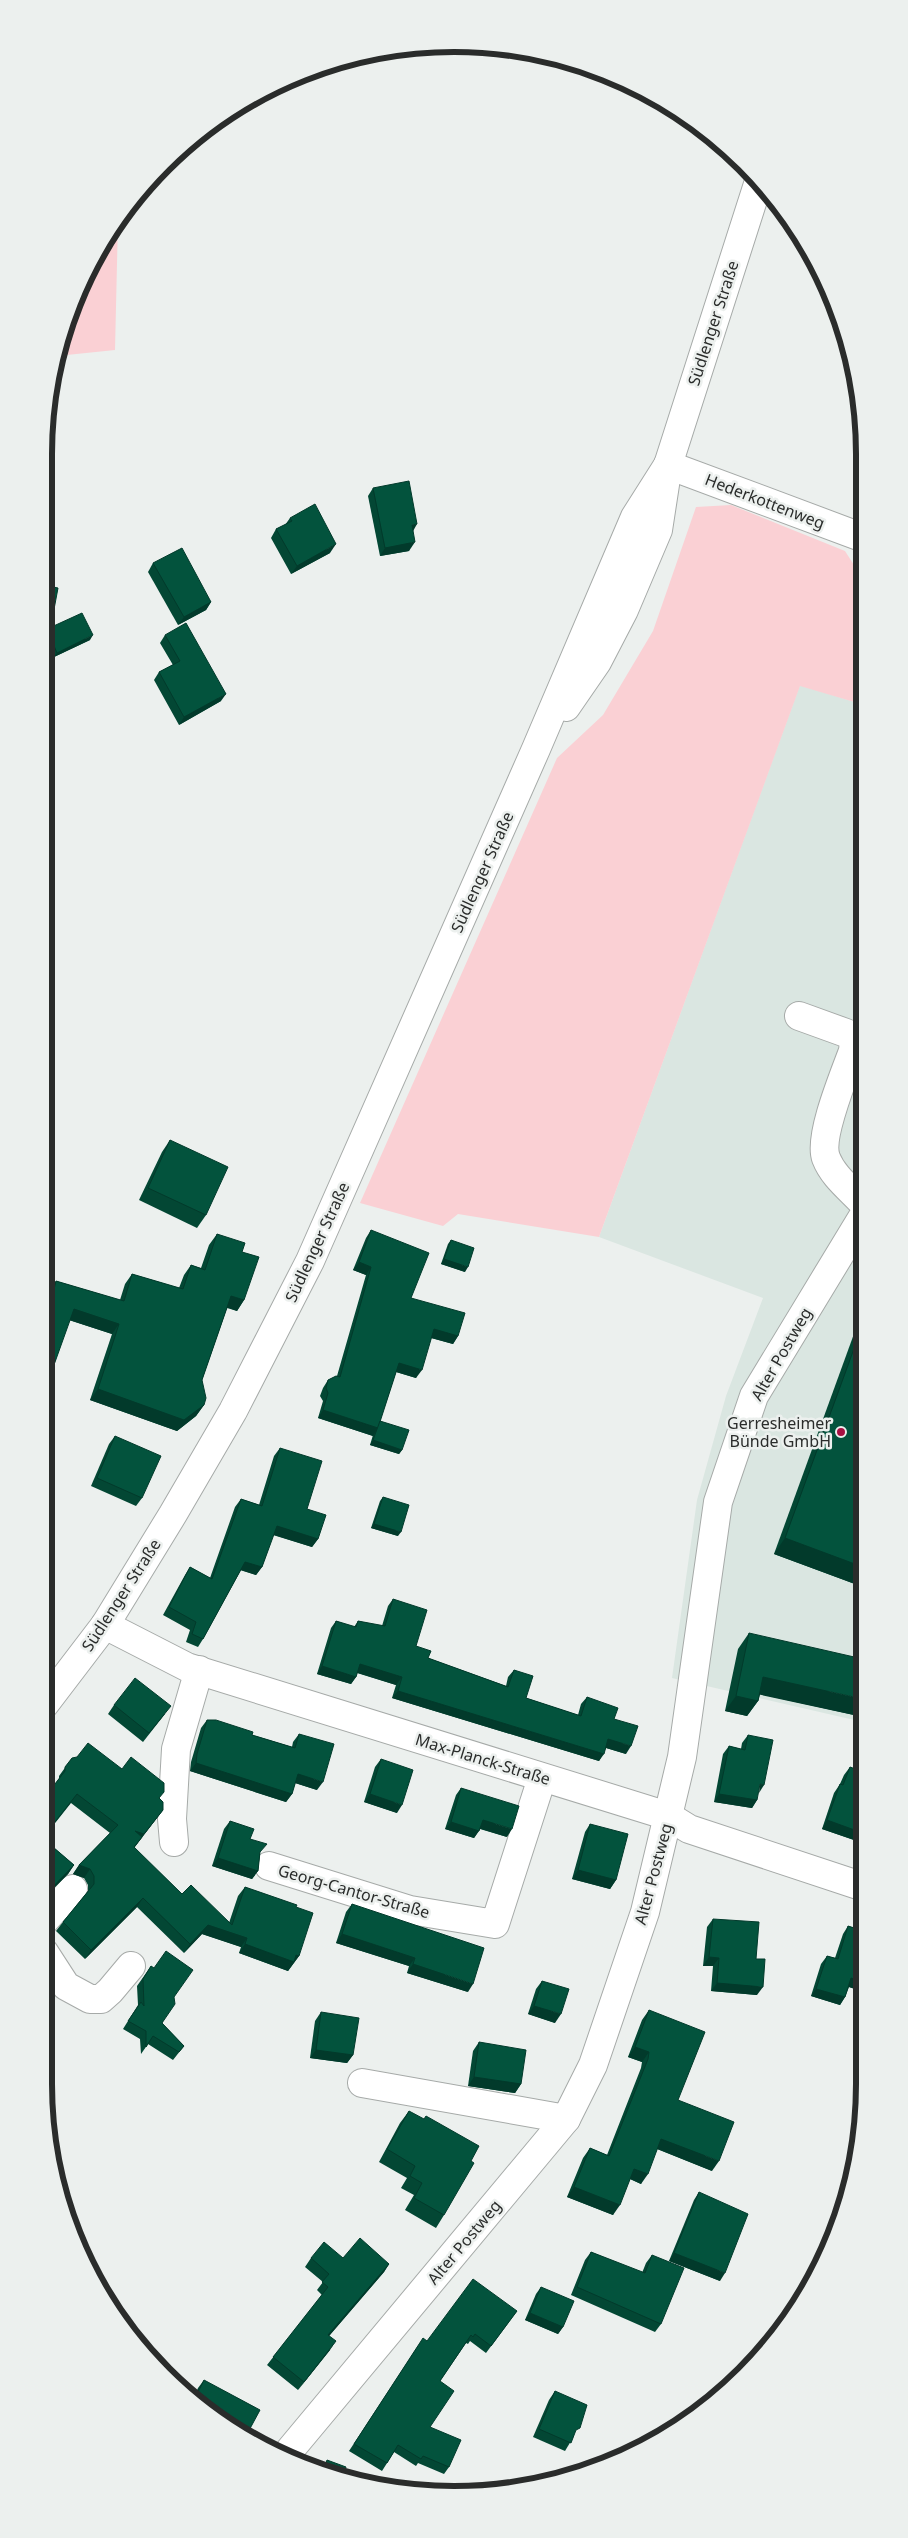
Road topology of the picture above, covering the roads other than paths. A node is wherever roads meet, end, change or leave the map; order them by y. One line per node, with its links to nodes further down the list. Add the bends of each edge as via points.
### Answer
1 (756, 189): 2 (street, Südlenger Straße)
2 (668, 465): 3 (street, Hederkottenweg); 7 (street, Südlenger Straße, via 635,517 536,750 310,1261 233,1411)
3 (856, 535)
4 (798, 1016): 5 (street, via 846,1033 854,1040 824,1136 825,1156 835,1175)
5 (856, 1196)
6 (856, 1228): 11 (street, Alter Postweg, via 754,1396 718,1502 682,1757)
7 (105, 1626): 8 (street, Max-Planck-Straße); 9 (street, Südlenger Straße)
8 (199, 1670): 10 (street, Max-Planck-Straße); 12 (street, via 176,1749)
9 (52, 1695)
10 (542, 1778): 11 (street, Max-Planck-Straße); 13 (street, Georg-Cantor-Straße, via 495,1924 410,1910)
11 (668, 1816): 14 (street, Max-Planck-Straße, via 689,1829); 20 (street, Alter Postweg, via 645,1912 593,2064)
12 (174, 1842)
13 (269, 1866)
14 (856, 1884)
15 (73, 1890): 16 (street)
16 (52, 1912)
17 (52, 1964): 18 (street, via 66,1986 90,1999 101,1999)
18 (131, 1966)
19 (362, 2083): 20 (street)
20 (566, 2119): 21 (street, Alter Postweg)
21 (290, 2450)

